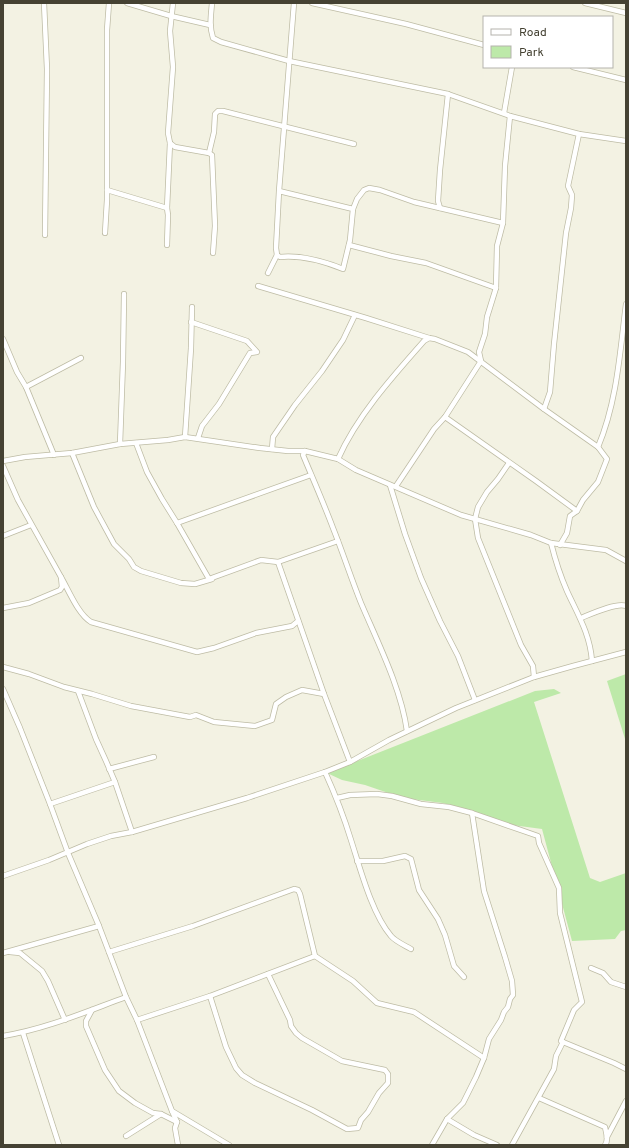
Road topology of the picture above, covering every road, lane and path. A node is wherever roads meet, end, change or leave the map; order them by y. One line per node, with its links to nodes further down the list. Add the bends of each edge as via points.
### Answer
1 (44, 3): 33 (street)
2 (109, 3): 26 (street, via 106,30)
3 (127, 3): 10 (street)
4 (173, 3): 10 (street)
5 (212, 3): 11 (street)
6 (294, 3): 13 (street)
7 (312, 3): 12 (street)
8 (585, 3): 9 (street)
9 (626, 13)
10 (171, 16): 11 (street); 23 (street, via 170,42 173,67 168,134)
11 (210, 25): 13 (street, via 213,38 216,40)
12 (483, 45)
13 (289, 61): 17 (street); 20 (street)
14 (512, 68): 18 (street)
15 (577, 68): 16 (street)
16 (626, 80)
17 (448, 94): 18 (street); 29 (street, via 440,170)
18 (504, 113): 19 (street)
19 (510, 116): 21 (street); 31 (street)
20 (284, 126): 24 (street); 25 (street, via 223,111 218,112 215,114); 27 (street)
21 (579, 134): 22 (street); 52 (street, via 568,186 572,194 571,208 566,233 550,392)
22 (626, 141)
23 (170, 143): 25 (street, via 175,147); 28 (street)
24 (354, 144)
25 (209, 153): 36 (street, via 213,158)
26 (107, 190): 28 (street); 32 (street)
27 (279, 191): 30 (street); 37 (street)
28 (167, 208): 34 (street)
29 (440, 208): 30 (street, via 368,188 357,199); 31 (street)
30 (353, 209): 35 (street)
31 (503, 223): 40 (street, via 497,246)
32 (105, 233)
33 (44, 235)
34 (167, 245)
35 (349, 246): 37 (street, via 343,269 323,261); 40 (street, via 426,263)
36 (213, 253)
37 (277, 255): 38 (street)
38 (268, 273)
39 (258, 286): 44 (street)
40 (496, 288): 50 (street, via 479,352)
41 (124, 294): 57 (street)
42 (626, 304): 46 (street)
43 (192, 307): 45 (street)
44 (355, 315): 47 (street); 59 (street, via 343,340 273,437)
45 (191, 322): 54 (street); 55 (street, via 247,341 257,352 250,353 219,404 202,426)
46 (624, 333): 58 (street, via 613,398 605,431)
47 (429, 338): 50 (street, via 468,352); 63 (street, via 395,374 358,423)
48 (3, 339): 51 (street)
49 (81, 358): 51 (street)
50 (481, 361): 52 (street); 53 (street)
51 (26, 388): 62 (street)
52 (544, 409): 58 (street)
53 (445, 417): 65 (street); 69 (street, via 434,429)
54 (185, 437): 55 (street); 56 (street)
55 (198, 438): 59 (street)
56 (136, 443): 57 (street); 72 (street, via 147,472)
57 (120, 444): 61 (street)
58 (598, 447): 70 (street, via 607,459 598,482)
59 (272, 449): 60 (street)
60 (305, 451): 63 (street); 67 (street, via 303,455)
61 (72, 453): 62 (street); 81 (street, via 94,507 114,544 134,567 141,572 181,583 195,584)
62 (54, 455): 64 (street, via 25,456)
63 (338, 460): 68 (street)
64 (3, 461)
65 (509, 462): 70 (street); 71 (street, via 478,507)
66 (3, 466): 73 (street)
67 (311, 475): 72 (street); 75 (street)
68 (390, 485): 69 (street); 93 (street, via 421,578)
69 (396, 486): 71 (street)
70 (577, 511): 77 (street, via 570,516 567,533)
71 (475, 519): 76 (street); 89 (street, via 478,538 521,645 533,666)
72 (177, 522): 81 (street, via 209,579)
73 (32, 525): 74 (street); 80 (street)
74 (3, 536)
75 (338, 541): 79 (street); 94 (street, via 394,682)
76 (551, 543): 77 (street); 84 (street, via 567,590)
77 (560, 545): 78 (street, via 606,550)
78 (626, 561)
79 (278, 562): 81 (street, via 261,560); 85 (street)
80 (61, 577): 83 (street, via 60,590 29,603); 85 (street, via 81,613 91,622 197,652 256,633 292,626)
81 (214, 578)
82 (626, 606): 84 (street)
83 (3, 608)
84 (581, 618): 87 (street)
85 (298, 621): 92 (street)
86 (626, 652): 87 (street)
87 (592, 661): 89 (street)
88 (3, 667): 91 (street)
89 (534, 677): 93 (street)
90 (3, 689): 101 (street)
91 (78, 691): 92 (street, via 131,706 190,717 196,715 214,722 255,726 272,720 276,704 286,697 302,690); 97 (street)
92 (324, 694): 96 (street)
93 (476, 700): 94 (street)
94 (407, 731): 96 (street)
95 (154, 757): 97 (street)
96 (350, 762): 98 (street)
97 (109, 769): 99 (street)
98 (325, 772): 100 (street); 103 (street)
99 (115, 782): 101 (street); 103 (street)
100 (337, 798): 102 (street, via 377,794); 105 (street)
101 (50, 804): 104 (street)
102 (472, 813): 123 (street, via 538,836 559,888 560,913 582,1002 574,1010 561,1041); 124 (street, via 484,891 512,981 513,995 489,1040)
103 (132, 832): 104 (street, via 111,836)
104 (68, 853): 106 (street); 107 (street)
105 (357, 861): 108 (street, via 383,926 392,937); 114 (street, via 383,862 405,856 411,859 419,890 438,919 454,966)
106 (3, 876)
107 (99, 926): 109 (street); 110 (street)
108 (411, 949)
109 (4, 951): 119 (street, via 20,952 42,971)
110 (109, 952): 111 (street, via 193,926 294,889 300,894); 117 (street)
111 (315, 956): 113 (street); 124 (street, via 353,980 377,1003 414,1012)
112 (591, 968): 115 (street, via 603,973 611,982)
113 (268, 974): 116 (street); 116 (street, via 296,1033 342,1061 385,1070 388,1074 388,1082 358,1128 347,1129 242,1075 226,1048)
114 (464, 977)
115 (626, 987)
116 (210, 996): 120 (street)
117 (126, 997): 118 (street); 120 (street)
118 (92, 1010): 119 (street); 129 (street, via 86,1026 105,1070 119,1091 134,1104)
119 (65, 1020): 121 (street)
120 (137, 1020): 128 (street)
121 (23, 1033): 122 (street); 134 (street)
122 (3, 1036)
123 (563, 1042): 125 (street); 126 (street, via 556,1056 554,1069)
124 (484, 1058): 130 (street, via 463,1103)
125 (626, 1069)
126 (539, 1098): 133 (street, via 606,1127); 139 (street)
127 (626, 1101): 133 (street)
128 (172, 1111): 131 (street); 136 (street)
129 (161, 1114): 131 (street); 132 (street)
130 (446, 1119): 137 (street); 138 (street)
131 (178, 1122): 135 (street, via 175,1128)
132 (126, 1136)
133 (607, 1137): 140 (street)
134 (59, 1145)
135 (178, 1145)
136 (229, 1145)
137 (432, 1145)
138 (497, 1145)
139 (512, 1145)
140 (605, 1145)

